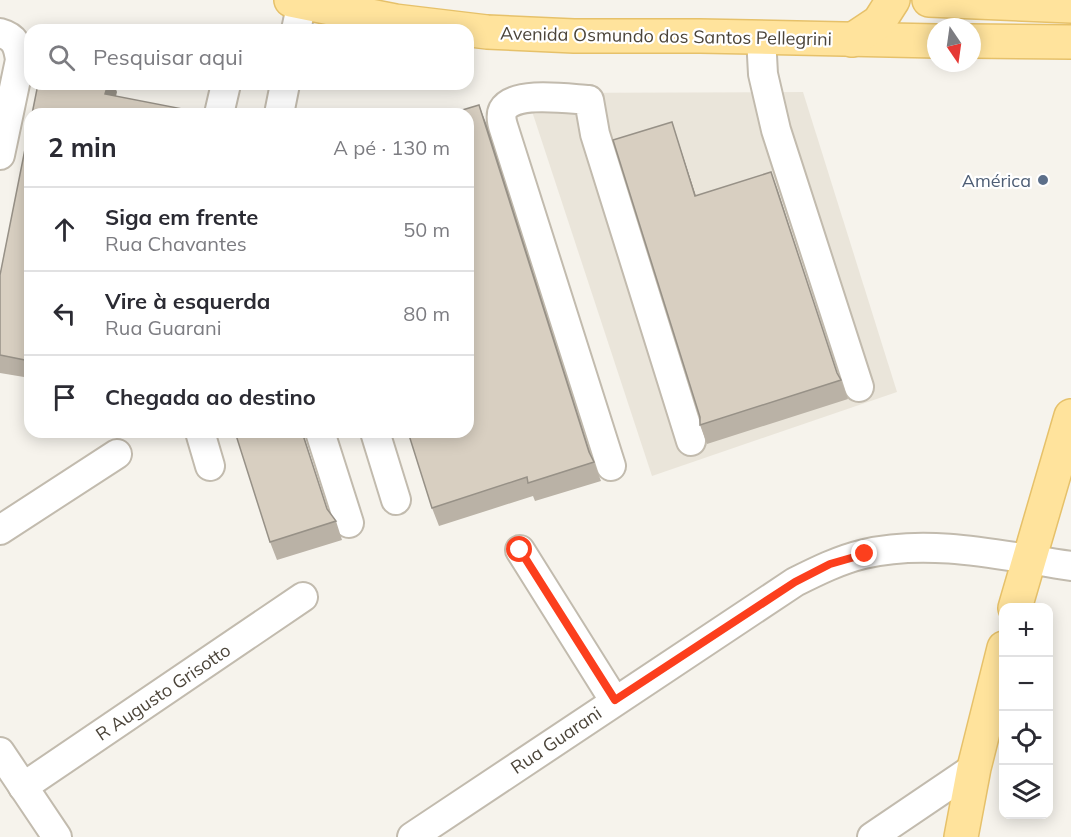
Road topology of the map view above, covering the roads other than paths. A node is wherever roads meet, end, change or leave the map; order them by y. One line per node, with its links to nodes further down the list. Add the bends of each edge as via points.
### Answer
1 (893, 0): 9 (main road, via 879,22)
2 (929, 0): 3 (main road)
3 (1071, 6)
4 (296, 11): 5 (main road, Avenida Osmundo dos Santos Pellegrini)
5 (420, 24)
6 (474, 30): 8 (main road, Avenida Osmundo dos Santos Pellegrini, via 574,36)
7 (0, 33): 17 (street, via 18,45 20,60)
8 (762, 37): 9 (main road, Avenida Osmundo dos Santos Pellegrini); 18 (street, via 763,74 776,130)
9 (852, 40): 10 (main road, Avenida Osmundo dos Santos Pellegrini)
10 (927, 41)
11 (981, 41): 12 (main road)
12 (1071, 42)
13 (225, 90): 15 (street)
14 (284, 90): 16 (street)
15 (220, 108)
16 (280, 108)
17 (0, 155)
18 (859, 387)
19 (1071, 416): 31 (main road)
20 (202, 438): 25 (street)
21 (322, 438): 28 (street)
22 (377, 438): 27 (street)
23 (691, 441): 26 (street, via 595,134 589,100 521,99 503,110 501,119)
24 (117, 454): 29 (street)
25 (210, 466)
26 (611, 466)
27 (396, 500)
28 (349, 523)
29 (0, 530)
30 (520, 550): 36 (street)
31 (1030, 560): 32 (street, Rua Guarani); 34 (main road); 36 (street, Rua Guarani, via 951,549 903,549 830,564 795,582)
32 (1071, 566)
33 (303, 597): 39 (street, R Augusto Grisotto)
34 (1017, 603)
35 (1002, 657): 38 (main road)
36 (615, 700): 41 (street, Rua Guarani)
37 (0, 752): 39 (street)
38 (974, 768): 42 (street); 43 (main road)
39 (23, 787): 40 (street)
40 (57, 837)
41 (412, 837)
42 (872, 837)
43 (961, 837)

